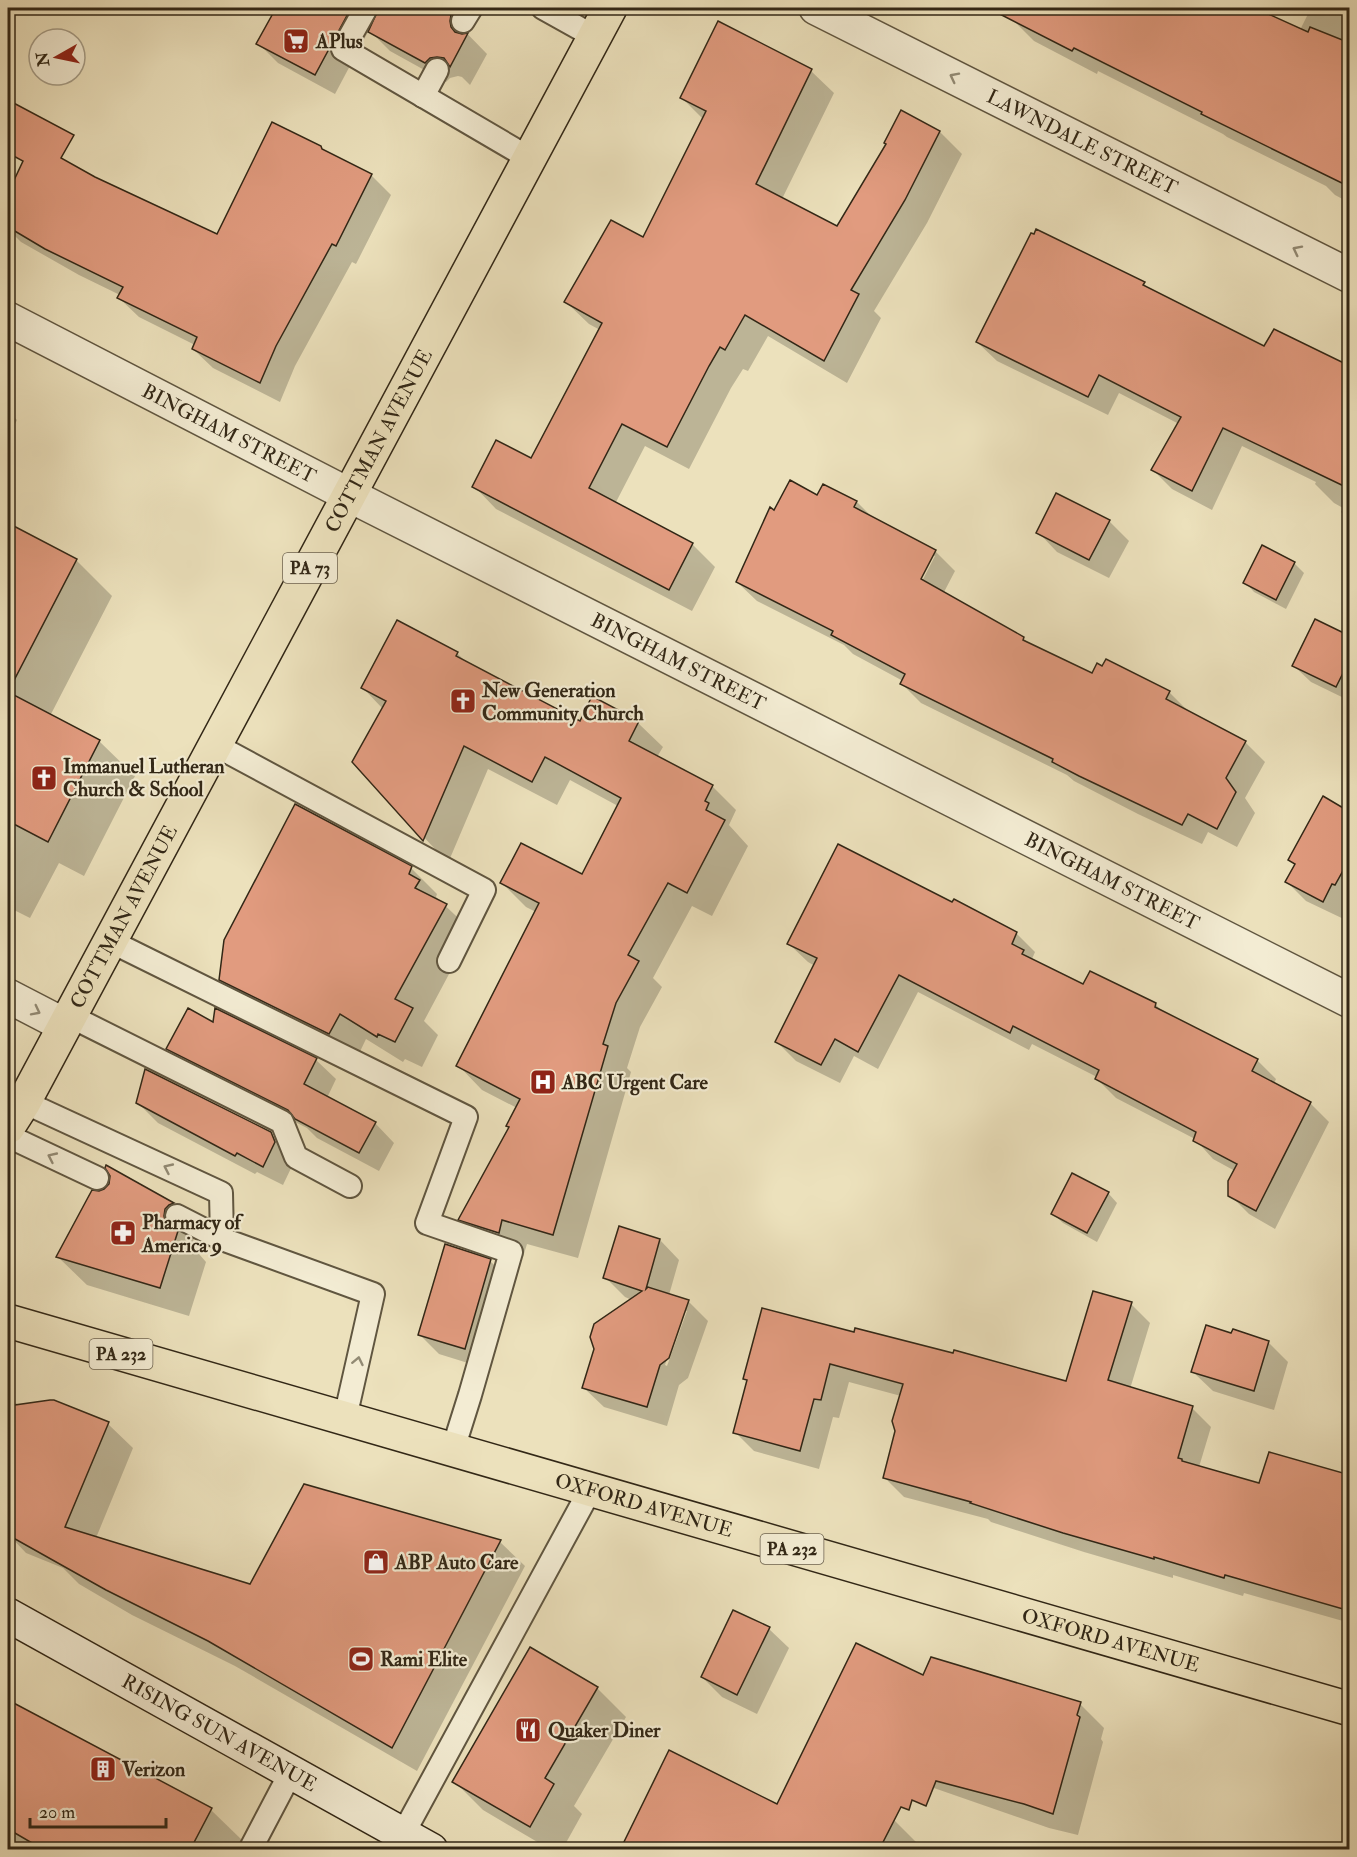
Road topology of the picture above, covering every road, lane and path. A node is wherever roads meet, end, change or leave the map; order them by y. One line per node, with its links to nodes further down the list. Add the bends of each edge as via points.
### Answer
1 (366, 8): 7 (lane, via 343,49)
2 (543, 8): 5 (lane)
3 (610, 8): 5 (main road, COTTMAN AVENUE / PA 73)
4 (816, 8): 9 (street, LAWNDALE STREET, one-way to 4)
5 (595, 37): 8 (main road, COTTMAN AVENUE / PA 73)
6 (437, 70): 7 (lane)
7 (423, 96): 8 (lane)
8 (529, 158): 11 (main road, COTTMAN AVENUE / PA 73)
9 (1350, 276)
10 (8, 319): 11 (street, BINGHAM STREET)
11 (349, 495): 12 (main road, COTTMAN AVENUE / PA 73); 16 (street, BINGHAM STREET)
12 (215, 746): 13 (main road, COTTMAN AVENUE / PA 73); 14 (lane, via 484,890)
13 (110, 941): 17 (main road, COTTMAN AVENUE / PA 73); 26 (lane, via 466,1117 427,1223 511,1252)
14 (448, 961)
15 (8, 996): 17 (street, one-way to 17)
16 (1350, 1001)
17 (67, 1020): 18 (main road, COTTMAN AVENUE / PA 73); 21 (lane, via 282,1122 296,1157)
18 (16, 1114): 23 (lane, one-way to 18, via 220,1193)
19 (8, 1136): 20 (lane, one-way to 19)
20 (97, 1178)
21 (350, 1186)
22 (177, 1216): 23 (lane)
23 (222, 1239): 25 (lane, one-way to 23, via 373,1294)
24 (8, 1321): 25 (main road, OXFORD AVENUE / PA 232)
25 (345, 1418): 26 (main road, OXFORD AVENUE / PA 232)
26 (453, 1449): 27 (main road, OXFORD AVENUE / PA 232)
27 (590, 1490): 29 (main road, OXFORD AVENUE / PA 232); 31 (lane)
28 (8, 1615): 30 (street, RISING SUN AVENUE)
29 (1350, 1709)
30 (291, 1772): 31 (street, RISING SUN AVENUE); 32 (lane)
31 (417, 1842)
32 (250, 1850)

